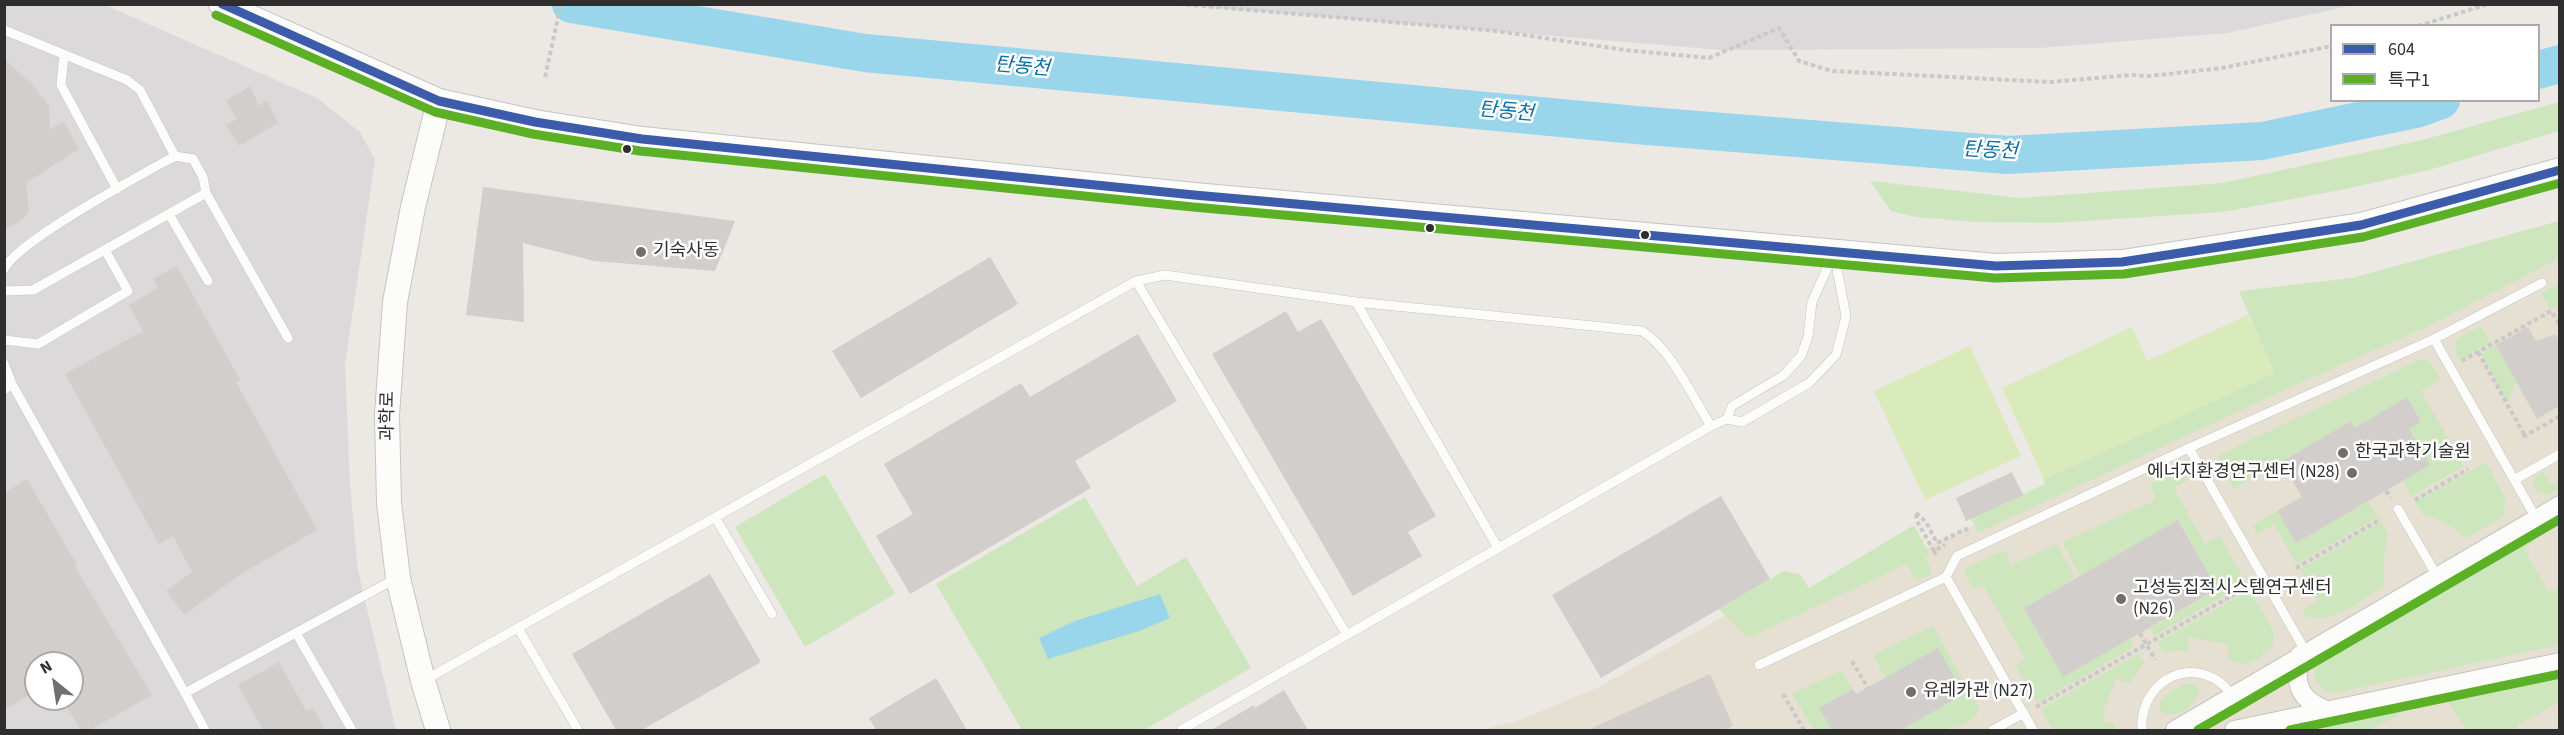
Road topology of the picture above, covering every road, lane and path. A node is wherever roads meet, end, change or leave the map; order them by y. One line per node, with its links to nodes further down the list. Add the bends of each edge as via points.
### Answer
1 (221, 4): 10 (main road)
2 (561, 4): 9 (path)
3 (1179, 4): 7 (path, via 1497,31 1709,58 1779,28 1799,61 1832,71 1993,81 2150,76 2222,68)
4 (2488, 4): 5 (path)
5 (2424, 24)
6 (4, 30): 8 (lane)
7 (2330, 46)
8 (64, 54): 11 (lane, via 127,80 141,90); 13 (lane, via 61,85)
9 (545, 77)
10 (439, 101): 17 (main road, via 642,139 1194,195); 51 (main road, 과학로, via 395,302 387,415 389,503)
11 (175, 156): 13 (lane); 14 (lane, via 193,159)
12 (2559, 170): 17 (main road, via 2361,225 2122,262 1996,266)
13 (117, 189): 18 (lane, via 32,241)
14 (206, 193): 15 (lane); 25 (lane)
15 (168, 214): 16 (lane); 19 (lane)
16 (105, 250): 22 (lane, via 33,290); 27 (lane, via 128,291 38,344)
17 (1834, 253): 33 (lane, via 1812,302 1808,337 1801,356 1784,375 1732,406); 33 (lane, via 1846,316 1836,355 1809,383 1742,422)
18 (4, 269)
19 (208, 281)
20 (1136, 281): 23 (lane, via 1165,275); 42 (lane); 57 (lane)
21 (2542, 283): 26 (lane)
22 (4, 291)
23 (1356, 302): 34 (lane, via 1641,331 1654,338 1664,351); 46 (lane)
24 (2559, 326): 28 (path, via 2551,311)
25 (288, 338)
26 (2434, 339): 35 (lane); 38 (lane)
27 (4, 340)
28 (2478, 352): 29 (path); 32 (path, via 2524,437)
29 (2461, 362)
30 (4, 364): 31 (lane)
31 (8, 387): 66 (lane)
32 (2559, 416)
33 (1727, 419): 34 (lane)
34 (1711, 426): 46 (lane)
35 (2189, 447): 50 (lane, via 1957,556); 59 (lane)
36 (2559, 454): 38 (lane)
37 (2468, 469): 39 (path)
38 (2514, 480): 44 (lane)
39 (2415, 500)
40 (2559, 505): 44 (street)
41 (2398, 509): 49 (lane)
42 (715, 517): 53 (lane); 54 (lane)
43 (2381, 519): 48 (path)
44 (2536, 519): 49 (street)
45 (1937, 543): 47 (path, via 1926,522 1916,513)
46 (1498, 548): 57 (lane)
47 (1934, 551)
48 (2296, 568)
49 (2437, 576): 59 (street)
50 (1946, 577): 63 (lane); 71 (lane)
51 (398, 578): 55 (lane); 64 (main road, 과학로)
52 (2251, 585): 58 (path)
53 (772, 614)
54 (518, 628): 64 (lane); 75 (lane)
55 (296, 633): 66 (lane); 73 (lane)
56 (2140, 633): 58 (path)
57 (1347, 635): 76 (lane)
58 (2146, 644): 60 (path); 69 (path)
59 (2303, 653): 68 (street); 70 (street, via 2297,677 2300,689 2308,701)
60 (2155, 660)
61 (1852, 661): 65 (path)
62 (2559, 662): 70 (street)
63 (1759, 665)
64 (423, 681): 74 (main road, 과학로)
65 (1868, 688)
66 (185, 693): 72 (lane)
67 (1783, 694): 77 (path)
68 (2233, 696): 80 (lane, via 2226,686 2209,676 2186,671 2166,679 2150,693 2141,715); 81 (street)
69 (2036, 707)
70 (2329, 711): 82 (street)
71 (2024, 713): 78 (lane); 79 (lane)
72 (205, 730)
73 (352, 730)
74 (438, 730)
75 (578, 730)
76 (1181, 730)
77 (1804, 730)
78 (1993, 730)
79 (2033, 730)
80 (2142, 730)
81 (2175, 730)
82 (2234, 730)

